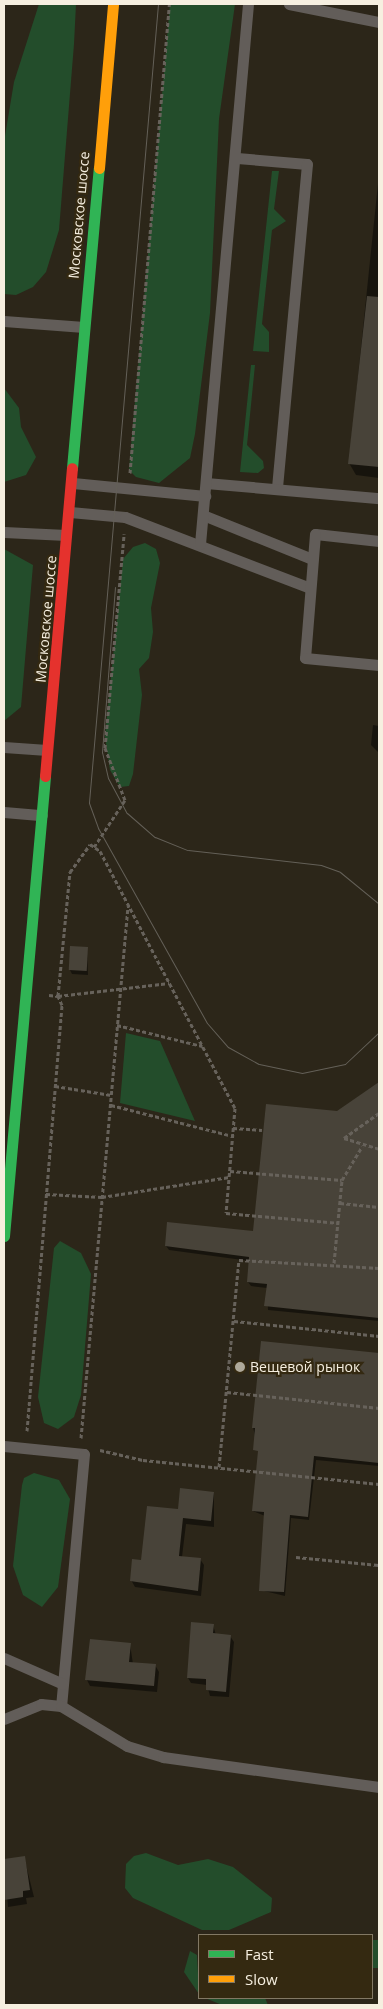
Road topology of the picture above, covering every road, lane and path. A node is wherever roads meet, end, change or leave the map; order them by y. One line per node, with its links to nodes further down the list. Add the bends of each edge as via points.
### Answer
1 (113, 4): 8 (main road, Московское шоссе)
2 (169, 4): 11 (path)
3 (248, 4): 6 (lane)
4 (289, 4): 5 (lane)
5 (379, 22)
6 (237, 158): 10 (lane); 12 (lane, via 308,164)
7 (4, 321): 8 (lane)
8 (84, 327): 9 (main road, Московское шоссе)
9 (73, 483): 11 (lane); 15 (main road, Московское шоссе)
10 (206, 483): 12 (lane); 13 (lane)
11 (128, 488): 13 (lane)
12 (277, 489): 14 (lane)
13 (205, 496): 16 (lane)
14 (379, 498)
15 (70, 512): 17 (lane); 19 (main road, Московское шоссе)
16 (203, 515): 21 (lane); 22 (lane)
17 (126, 517): 21 (lane); 29 (path, via 105,748 125,800)
18 (4, 532): 19 (lane)
19 (68, 535): 26 (main road, Московское шоссе)
20 (379, 541): 22 (lane, via 315,534)
21 (200, 544): 23 (lane)
22 (312, 559): 23 (lane)
23 (310, 588): 24 (lane, via 305,658)
24 (379, 665)
25 (4, 747): 26 (lane)
26 (50, 750): 28 (main road, Московское шоссе)
27 (4, 812): 28 (lane)
28 (43, 815): 48 (main road, Московское шоссе)
29 (94, 847): 30 (path, via 90,844); 31 (path)
30 (70, 872)
31 (128, 906): 32 (path); 33 (path)
32 (169, 984): 33 (path); 35 (path)
33 (121, 989): 34 (path); 36 (path, via 58,996 62,1005)
34 (118, 1026): 35 (path); 37 (path)
35 (202, 1046): 40 (path, via 234,1108)
36 (55, 1086): 37 (path); 49 (path)
37 (111, 1096): 38 (path)
38 (111, 1104): 42 (path); 50 (path)
39 (379, 1113): 43 (path, via 344,1138)
40 (233, 1128): 41 (path); 42 (path)
41 (262, 1130)
42 (232, 1136): 45 (path)
43 (362, 1147): 44 (path); 47 (path)
44 (379, 1149)
45 (230, 1171): 46 (path); 47 (path)
46 (229, 1177): 50 (path); 53 (path, via 226,1213)
47 (342, 1180): 51 (path)
48 (6, 1185): 54 (main road, Московское шоссе)
49 (46, 1194): 50 (path); 62 (path)
50 (102, 1197): 63 (path)
51 (340, 1204): 52 (path); 53 (path)
52 (379, 1208)
53 (337, 1223): 55 (path)
54 (4, 1236)
55 (334, 1264): 56 (path); 57 (path, via 329,1269 239,1260)
56 (379, 1268)
57 (234, 1321): 58 (path); 59 (path)
58 (379, 1336)
59 (226, 1392): 60 (path); 64 (path)
60 (379, 1408)
61 (4, 1446): 62 (lane)
62 (25, 1448): 63 (lane)
63 (80, 1451): 64 (path); 69 (lane, via 84,1454)
64 (219, 1467): 65 (path)
65 (379, 1484)
66 (296, 1557): 67 (path)
67 (379, 1565)
68 (4, 1658): 69 (lane)
69 (63, 1684): 70 (lane)
70 (61, 1706): 71 (lane, via 41,1704); 72 (lane, via 127,1746 163,1757)
71 (4, 1719)
72 (379, 1787)

